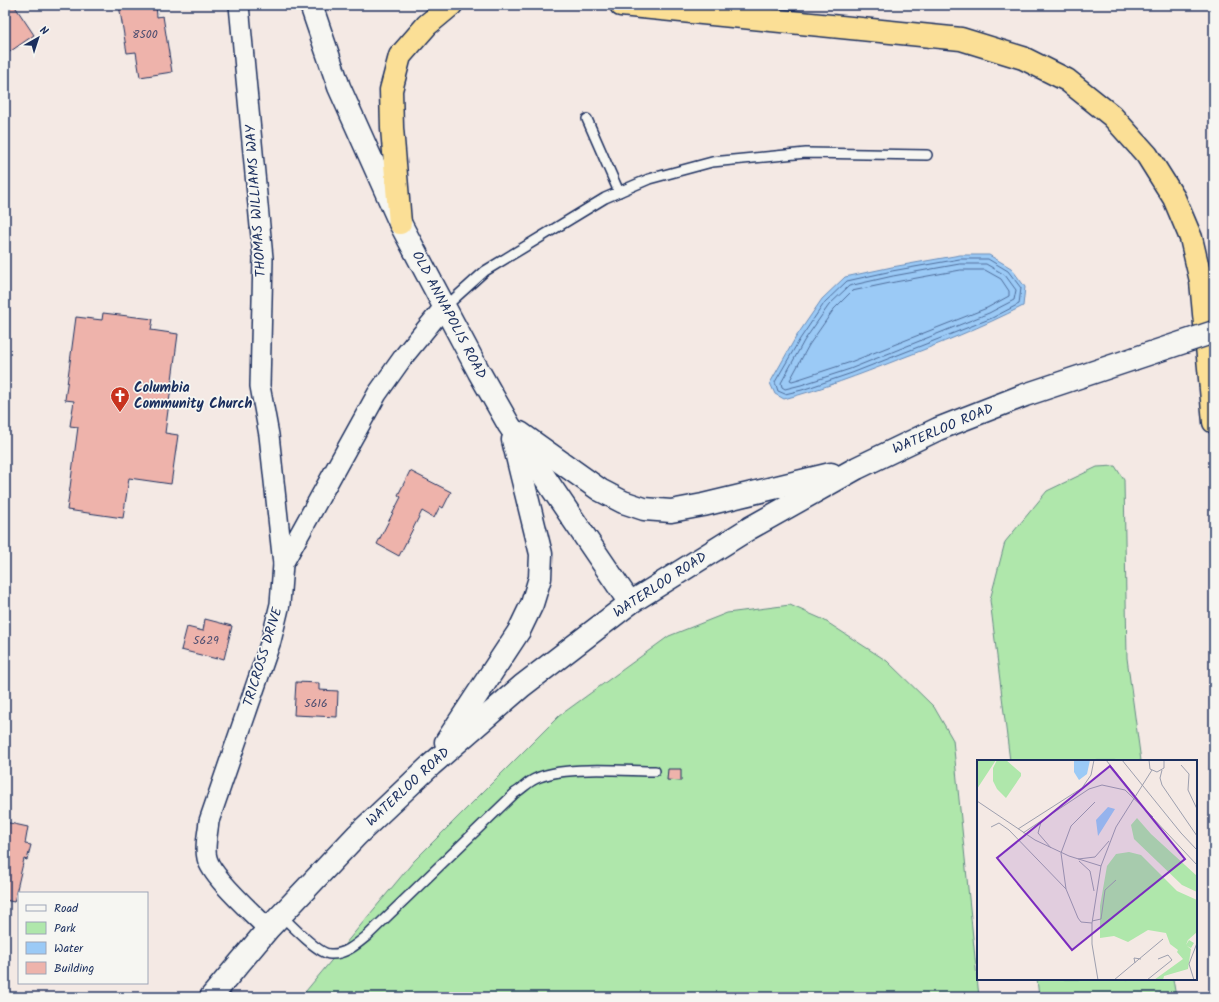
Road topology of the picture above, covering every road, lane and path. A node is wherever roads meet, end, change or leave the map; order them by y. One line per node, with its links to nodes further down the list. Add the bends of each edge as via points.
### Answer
1 (239, 5): 14 (street, THOMAS WILLIAMS WAY, via 263,258 260,386 269,435)
2 (311, 5): 8 (main road, OLD ANNAPOLIS ROAD, via 339,87)
3 (451, 5): 8 (highway, via 427,25 400,56 391,90)
4 (622, 5): 11 (highway, via 961,39 1023,58 1066,80 1112,116 1147,155 1180,211 1191,238 1201,281)
5 (587, 119): 7 (lane)
6 (927, 155): 7 (lane, via 806,153 712,162 649,179)
7 (619, 192): 9 (lane, via 605,198 485,272)
8 (400, 223): 9 (main road, OLD ANNAPOLIS ROAD)
9 (444, 307): 12 (main road, OLD ANNAPOLIS ROAD); 14 (street, TRICROSS DRIVE, via 377,394)
10 (1214, 332): 13 (main road, WATERLOO ROAD, bridge, via 1025,395 938,429)
11 (1214, 422)
12 (509, 425): 13 (main road, via 600,490 644,510 671,511 703,505); 15 (main road, OLD ANNAPOLIS ROAD); 16 (main road, via 541,554 540,578 532,604 519,631)
13 (858, 468): 15 (main road, WATERLOO ROAD, via 750,528)
14 (283, 564): 18 (street, TRICROSS DRIVE, via 280,604 271,641 209,821 206,843 207,859 227,888)
15 (630, 603): 16 (main road, WATERLOO ROAD, via 522,686)
16 (431, 765): 18 (main road, WATERLOO ROAD, via 357,835)
17 (655, 771): 18 (lane, via 566,771 536,779 515,793 368,935 352,948 340,953 329,955)
18 (275, 922): 19 (main road, WATERLOO ROAD)
19 (211, 997)

